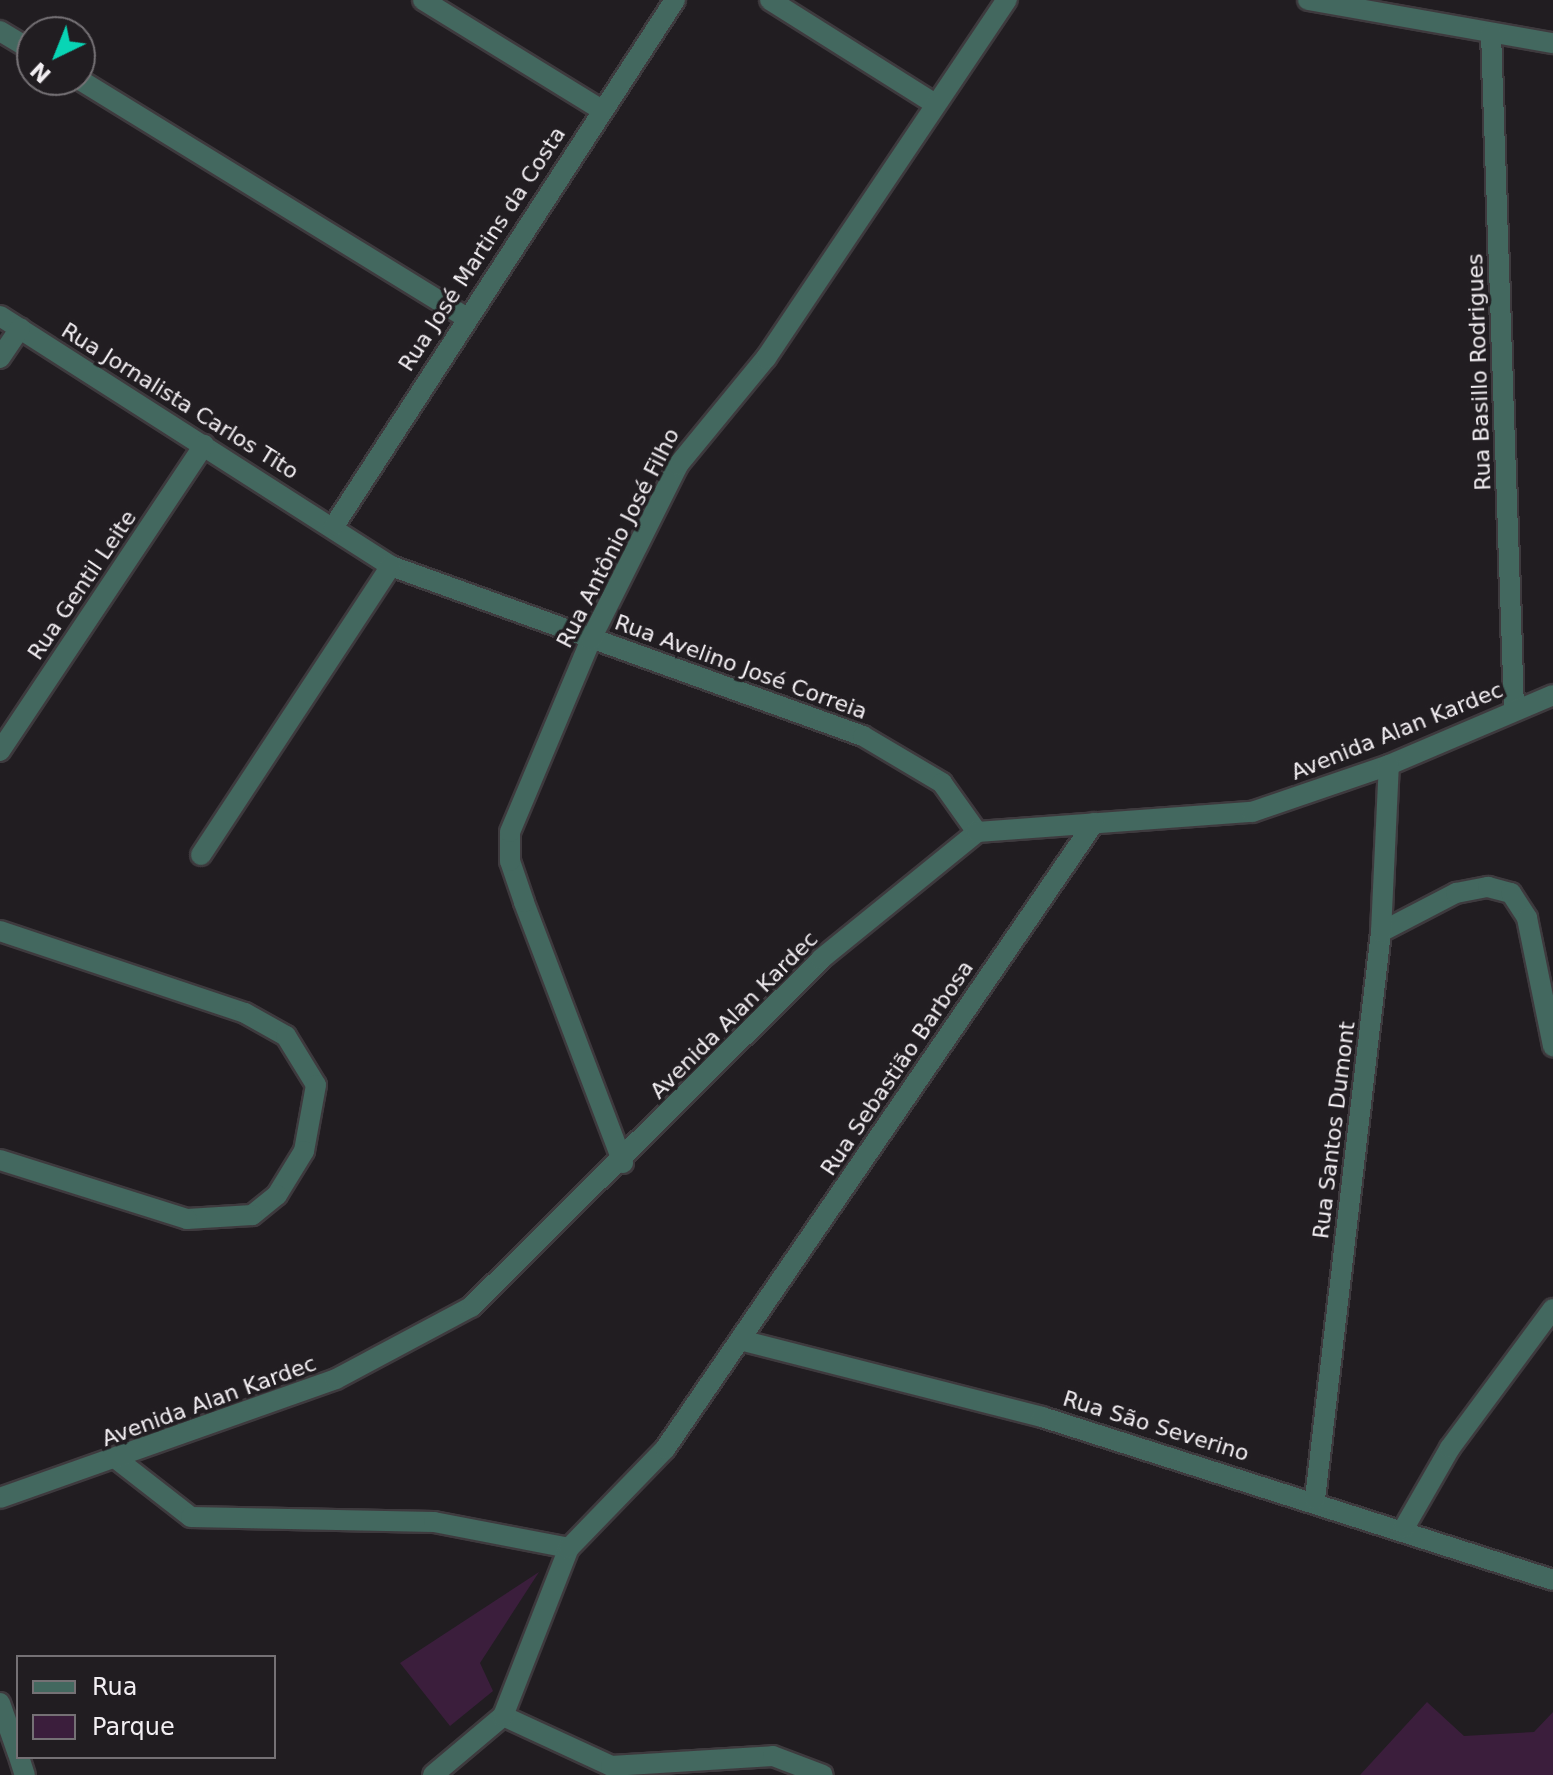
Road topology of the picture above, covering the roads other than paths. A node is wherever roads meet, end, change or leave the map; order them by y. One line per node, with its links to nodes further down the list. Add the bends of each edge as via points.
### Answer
1 (423, 0): 10 (street)
2 (675, 0): 10 (street, Rua José Martins da Costa)
3 (770, 0): 9 (street)
4 (1007, 0): 9 (street, Rua Antônio José Filho)
5 (1308, 0): 6 (street)
6 (1491, 33): 7 (street); 20 (street, Rua Basillo Rodrigues)
7 (1553, 43)
8 (96, 90): 12 (street)
9 (935, 104): 18 (street, Rua Antônio José Filho, via 766,358 678,465)
10 (600, 109): 12 (street, Rua José Martins da Costa)
11 (0, 316): 13 (street, Rua Jornalista Carlos Tito)
12 (467, 318): 16 (street, Rua José Martins da Costa)
13 (20, 328): 14 (street); 15 (street, Rua Jornalista Carlos Tito)
14 (0, 358)
15 (204, 445): 16 (street, Rua Jornalista Carlos Tito); 21 (street, Rua Gentil Leite)
16 (334, 526): 17 (street, Rua Avelino José Correia)
17 (391, 566): 18 (street, Rua Avelino José Correia); 25 (street)
18 (591, 639): 24 (street, Rua Avelino José Correia, via 910,758 942,783); 30 (street, Rua Antônio José Filho, via 509,847)
19 (1553, 695): 20 (street, Avenida Alan Kardec)
20 (1514, 710): 22 (street, Avenida Alan Kardec)
21 (0, 751)
22 (1389, 765): 23 (street, Avenida Alan Kardec, via 1252,812); 27 (street, Rua Santos Dumont)
23 (1094, 823): 24 (street, Avenida Alan Kardec); 32 (street, Rua Sebastião Barbosa)
24 (977, 832): 30 (street, Avenida Alan Kardec, via 821,959)
25 (201, 855)
26 (0, 931): 29 (street, via 245,1013 286,1036 316,1085 304,1151 277,1195 252,1215 187,1219)
27 (1381, 932): 28 (street, via 1456,893 1488,887 1511,893 1527,918); 35 (street, Rua Santos Dumont)
28 (1553, 1046)
29 (0, 1160)
30 (623, 1163): 33 (street, Avenida Alan Kardec, via 471,1307 433,1332 336,1379)
31 (1553, 1309): 36 (street, via 1450,1448)
32 (740, 1340): 35 (street, Rua São Severino, via 1042,1417); 37 (street, Rua Sebastião Barbosa, via 665,1449)
33 (119, 1461): 34 (street, Avenida Alan Kardec); 37 (street, via 191,1517 434,1522)
34 (0, 1498)
35 (1315, 1499): 36 (street, Rua São Severino)
36 (1404, 1528): 38 (street, Rua São Severino)
37 (569, 1548): 40 (street)
38 (1553, 1580)
39 (0, 1703): 41 (street)
40 (503, 1716): 42 (street, via 611,1766); 43 (street)
41 (16, 1750)
42 (697, 1770): 44 (street, via 773,1756)
43 (433, 1775)
44 (823, 1775)

